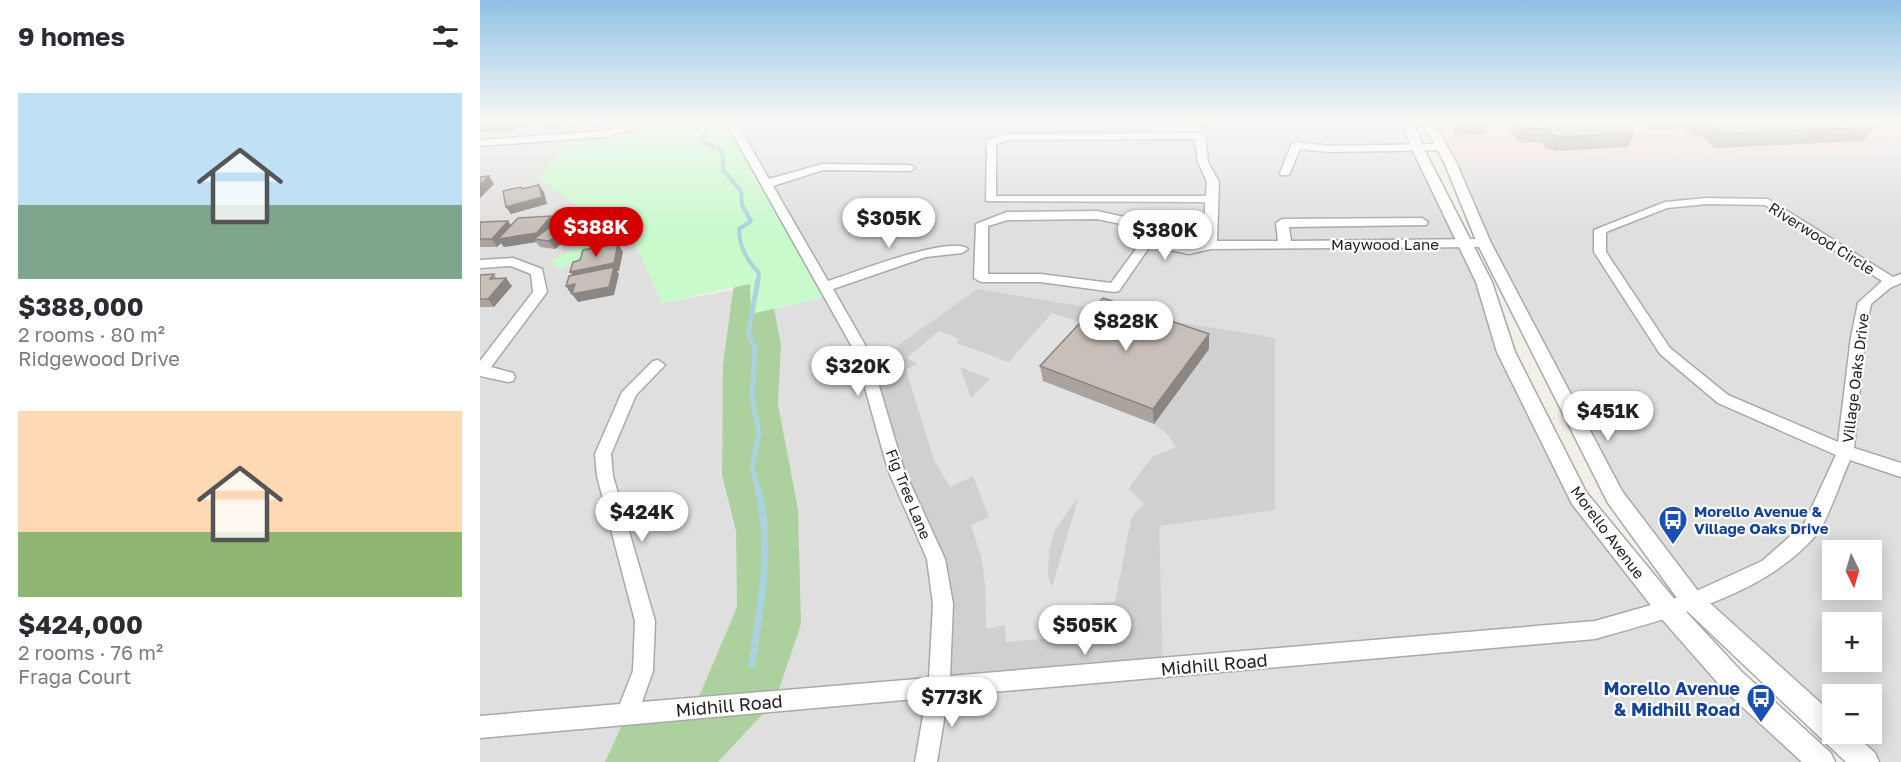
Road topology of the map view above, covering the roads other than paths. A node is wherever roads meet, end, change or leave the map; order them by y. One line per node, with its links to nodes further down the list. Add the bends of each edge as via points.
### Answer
1 (751, 158): 9 (street, Fig Tree Lane)
2 (991, 158): 10 (street, via 990,199)
3 (1202, 158): 10 (street, via 1214,182)
4 (1291, 158): 8 (street)
5 (1423, 158): 14 (street, Morello Avenue)
6 (1446, 158): 14 (street, Morello Avenue)
7 (910, 168): 9 (street, via 822,168)
8 (1285, 172)
9 (766, 184): 21 (street, Fig Tree Lane)
10 (1211, 199): 17 (street)
11 (1372, 222): 12 (street, Maywood Lane); 15 (street, Maywood Lane, via 1282,223); 16 (street)
12 (1422, 222)
13 (1147, 242): 13 (street, via 1114,288 1040,278 981,278 982,224 1007,216 1097,215 1122,219 1157,228); 17 (street, Maywood Lane, via 1188,250)
14 (1475, 243): 16 (street, Maywood Lane); 27 (street, Morello Avenue, via 1616,497); 28 (street, Morello Avenue, via 1506,351 1579,498)
15 (1285, 244): 16 (street, Maywood Lane); 17 (street, Maywood Lane)
16 (1380, 244)
17 (1211, 245)
18 (962, 249): 21 (street, via 924,253)
19 (480, 264): 23 (street, via 513,262 537,272 540,292)
20 (1896, 280): 25 (street, Village Oaks Drive, via 1865,303); 25 (street, Riverwood Circle, via 1768,202 1665,205 1600,230 1600,252 1665,351 1723,399)
21 (825, 287): 29 (street, Fig Tree Lane, via 862,352 897,470 936,559 943,604)
22 (658, 365): 30 (street, via 630,392 603,454 605,476 645,621 643,671)
23 (480, 370): 24 (street)
24 (508, 377)
25 (1845, 452): 26 (street); 27 (street, Village Oaks Drive, via 1811,529 1769,567)
26 (1901, 470)
27 (1693, 602): 28 (street, Midhill Road); 31 (street, Morello Avenue)
28 (1668, 609): 29 (street, Midhill Road, via 1595,630); 35 (street, Morello Avenue, via 1733,681)
29 (939, 687): 30 (street, Midhill Road); 34 (street, Fig Tree Lane)
30 (627, 714): 32 (street, Midhill Road)
31 (1822, 722)
32 (480, 727)
33 (1846, 744): 36 (street, Morello Avenue)
34 (926, 762)
35 (1821, 762)
36 (1866, 762)

